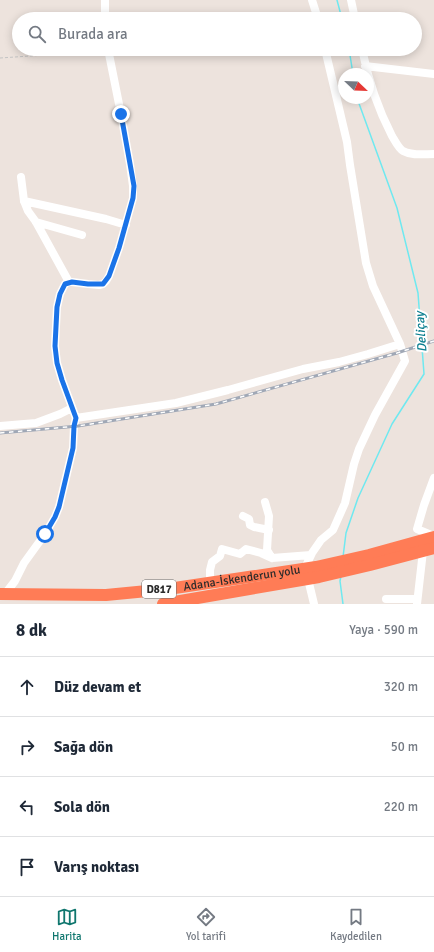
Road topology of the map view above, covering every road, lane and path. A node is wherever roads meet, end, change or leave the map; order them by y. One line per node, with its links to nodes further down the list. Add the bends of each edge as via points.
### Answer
1 (105, 0): 4 (street)
2 (312, 0): 5 (street)
3 (351, 0): 6 (street)
4 (105, 12)
5 (316, 12)
6 (354, 12)
7 (30, 56): 11 (path)
8 (109, 56): 18 (street, via 134,186)
9 (327, 56): 21 (street, via 347,142 366,263 373,286)
10 (364, 56): 12 (street)
11 (0, 58)
12 (366, 66): 13 (street); 14 (street, via 379,108 395,142 402,151 412,154)
13 (434, 74)
14 (434, 154)
15 (21, 177): 16 (street)
16 (24, 201): 17 (street); 18 (street)
17 (36, 222): 19 (street); 20 (street)
18 (126, 225): 20 (street, via 109,276 103,284)
19 (82, 235)
20 (69, 282): 22 (street, via 62,289 57,307 55,346 57,363)
21 (400, 344): 23 (street, via 176,403); 31 (street, via 405,361 358,449 339,518 333,530 321,540)
22 (72, 408): 23 (street); 24 (street, via 36,423)
23 (76, 418): 36 (street, via 73,448 59,507 45,534)
24 (0, 426)
25 (434, 478): 29 (street, via 417,528)
26 (265, 502): 28 (street)
27 (243, 516): 28 (street, via 249,519 250,525)
28 (269, 530): 32 (street, via 267,550)
29 (434, 536): 33 (highway, D817)
30 (428, 550): 33 (highway, Adana-İskenderun yolu / D817); 38 (street)
31 (311, 555): 32 (street); 34 (street)
32 (272, 558): 35 (street, via 246,549 240,554 222,549 220,556 212,562)
33 (370, 560): 34 (highway, Adana-İskenderun yolu / D817)
34 (312, 573): 35 (highway, Adana-İskenderun yolu / D817); 39 (highway, Adana-İskenderun yolu / D817); 42 (street)
35 (210, 582): 36 (highway, Adana-İskenderun yolu / D817, via 106,595)
36 (5, 596): 40 (highway, via 23,599)
37 (386, 599): 38 (street)
38 (417, 602)
39 (176, 603): 41 (highway, Adana-İskenderun yolu / D817)
40 (25, 604)
41 (163, 604)
42 (314, 604)

